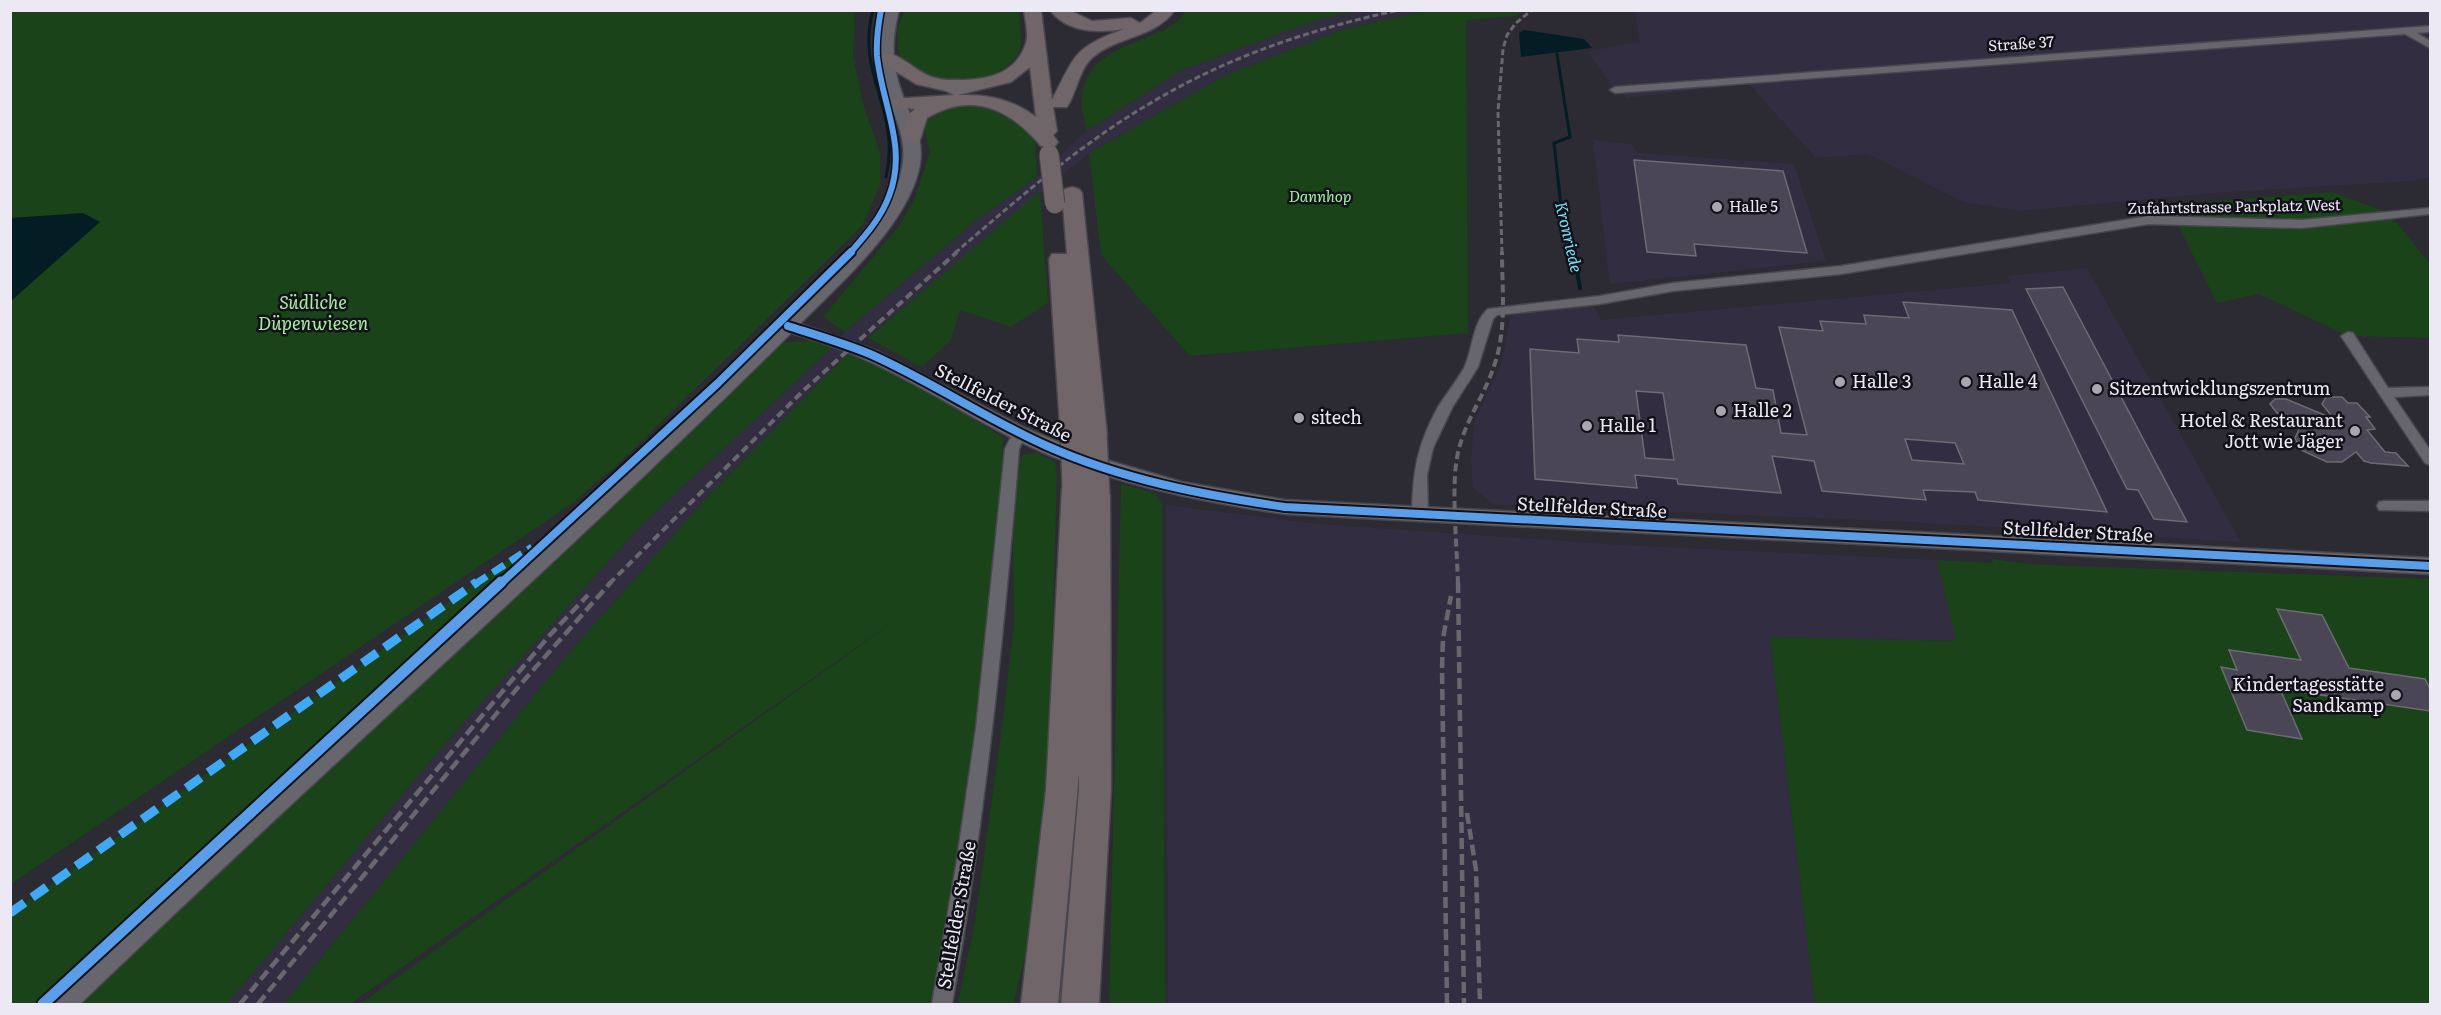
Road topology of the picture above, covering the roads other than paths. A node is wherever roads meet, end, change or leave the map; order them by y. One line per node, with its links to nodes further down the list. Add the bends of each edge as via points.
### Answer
1 (892, 10): 11 (street)
2 (1032, 10): 9 (highway)
3 (1047, 10): 16 (highway)
4 (1058, 10): 5 (highway, via 1075,22 1115,26 1139,21)
5 (1155, 10)
6 (1167, 10): 16 (highway, via 1153,23 1115,37 1086,55 1075,68)
7 (2430, 29): 8 (street, Straße 37)
8 (2407, 31): 10 (street); 13 (street, Straße 37)
9 (1036, 40): 12 (highway, via 1032,54 1019,71); 18 (highway)
10 (2430, 45)
11 (885, 57): 12 (highway, via 924,82); 15 (street)
12 (987, 84): 15 (highway)
13 (1615, 90)
14 (940, 102): 15 (highway); 17 (highway, via 918,115); 18 (highway, via 972,100 1010,106 1033,122)
15 (898, 103): 17 (street)
16 (1060, 103): 18 (highway)
17 (912, 139): 20 (street, via 906,187 885,225)
18 (1054, 147): 26 (highway, bridge, via 1063,198)
19 (2430, 211): 29 (street, Zufahrtstrasse Parkplatz West, via 2302,224 2150,220 1841,270 1673,287 1493,312 1487,317 1471,367 1426,448 1420,475)
20 (788, 326): 24 (street, Stellfelder Straße, via 881,359); 31 (street)
21 (2348, 336): 23 (street)
22 (2430, 391): 23 (street)
23 (2385, 393): 25 (street)
24 (1019, 434): 29 (street, Stellfelder Straße, via 1113,471 1208,495 1285,507); 32 (street, Stellfelder Straße, via 1012,449 996,632 964,894)
25 (2430, 460)
26 (1086, 492): 33 (highway, via 1062,790); 34 (highway, via 1095,789)
27 (2384, 506): 28 (street)
28 (2430, 506)
29 (1420, 514): 30 (street, Stellfelder Straße)
30 (2430, 566)
31 (60, 1005)
32 (942, 1005)
33 (1039, 1005)
34 (1080, 1005)

